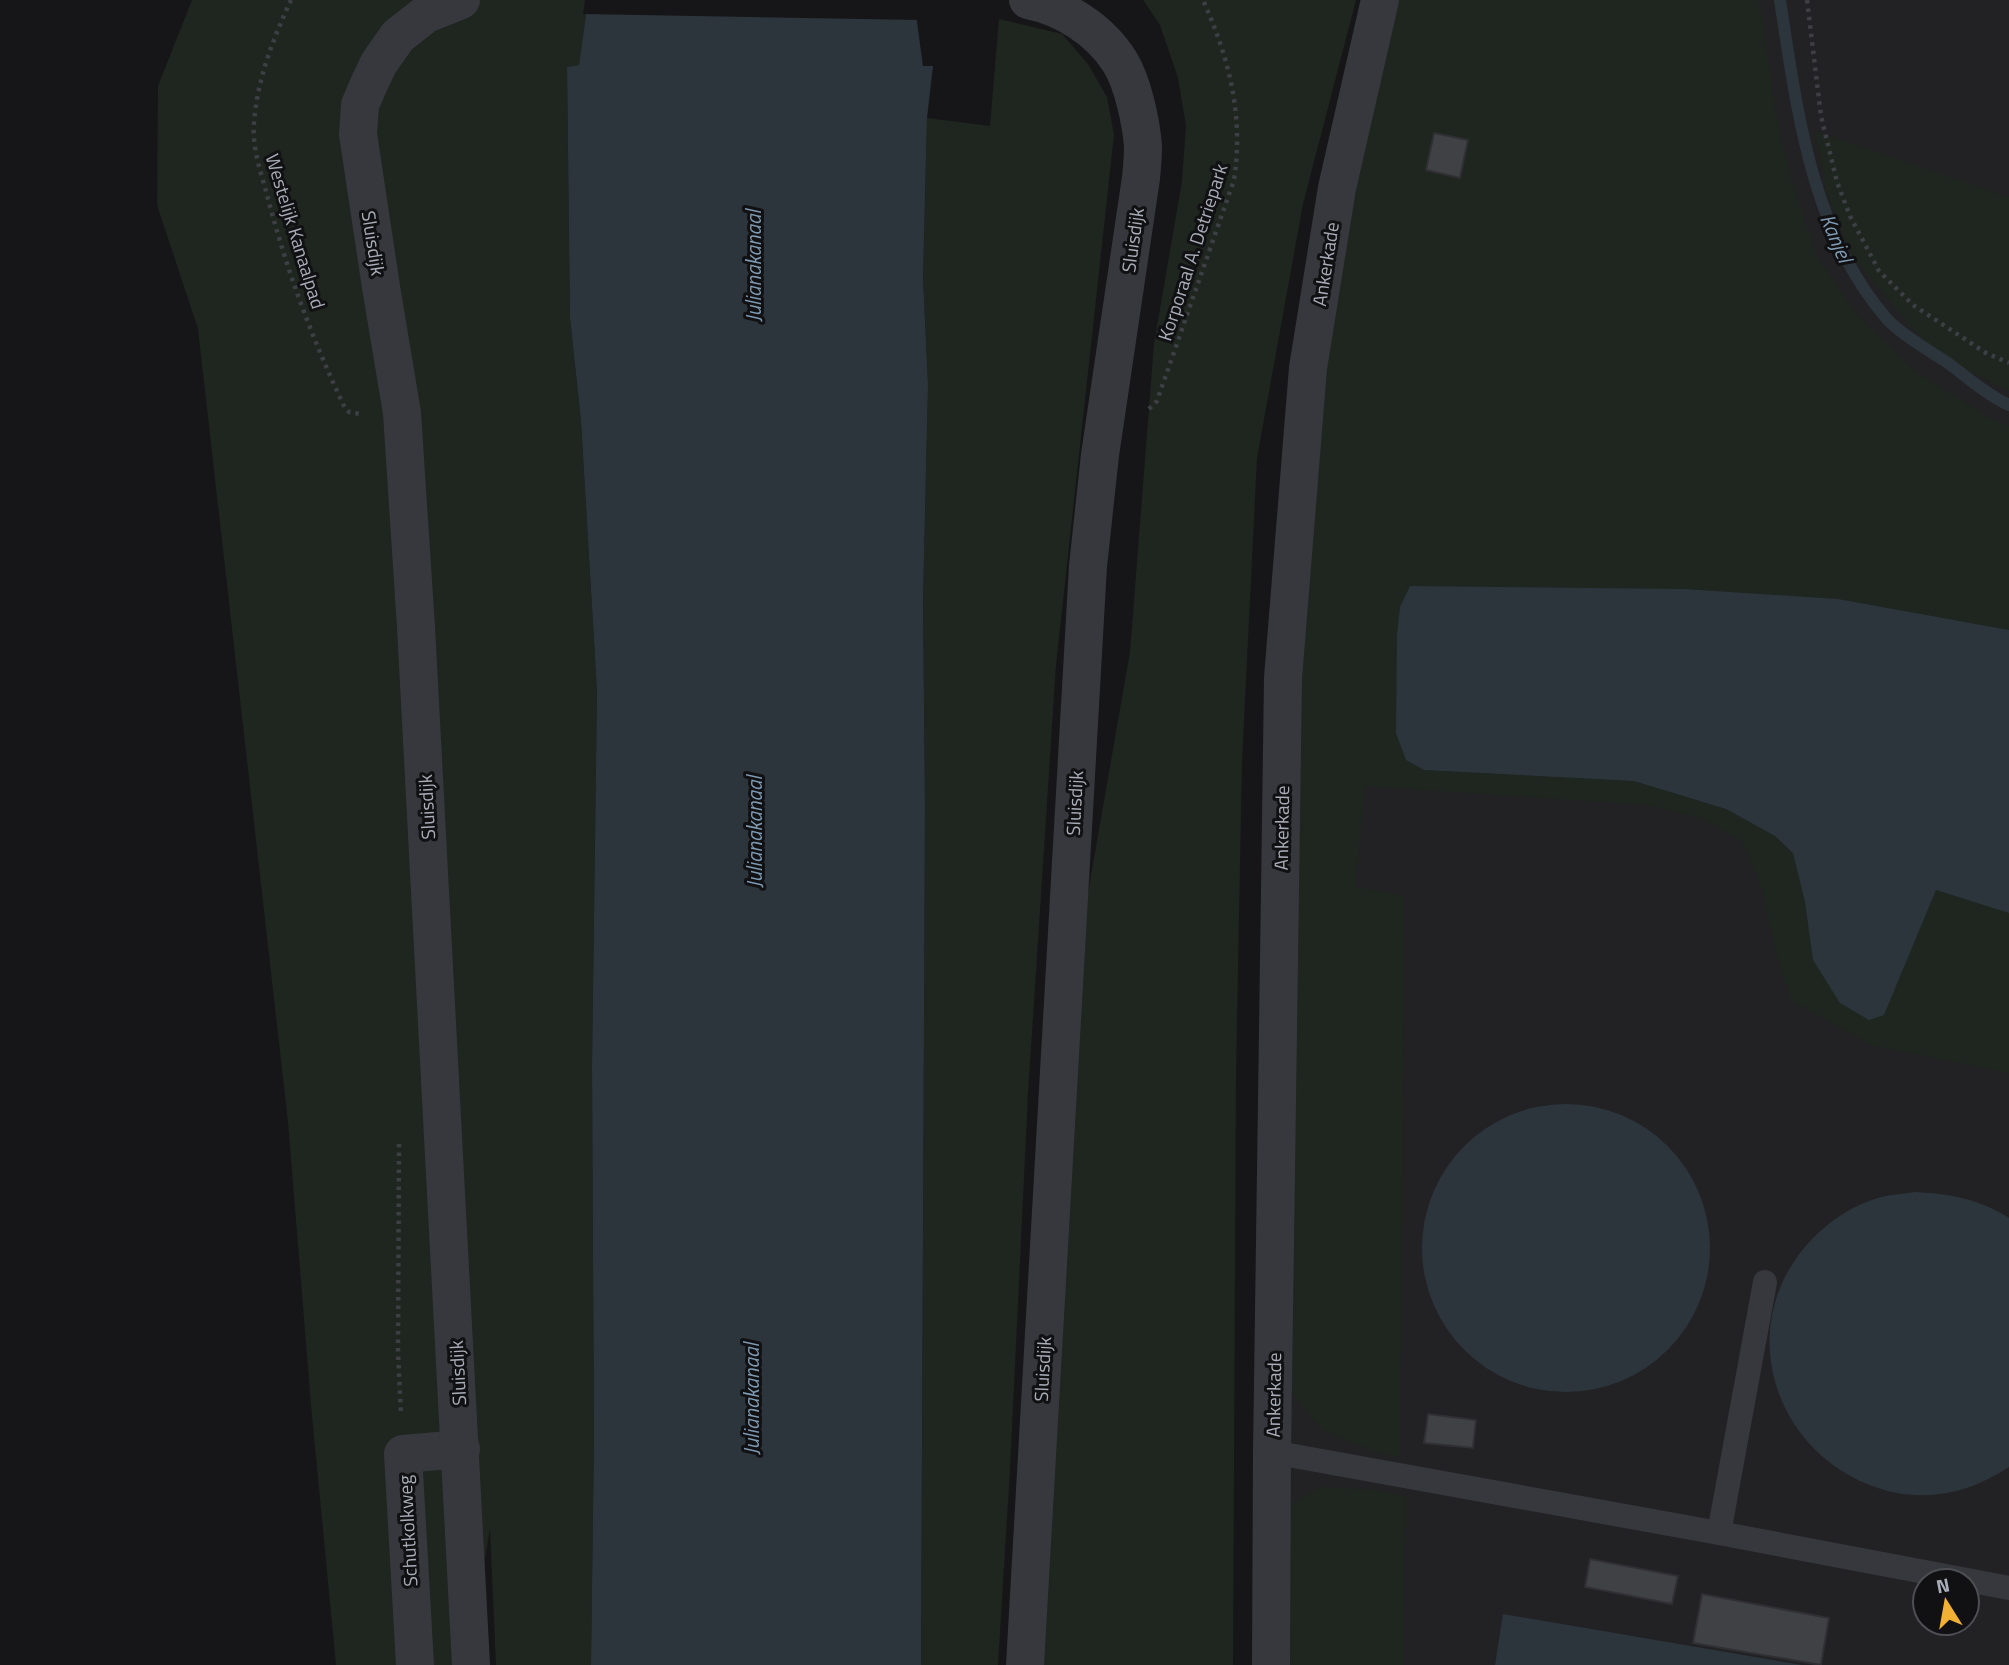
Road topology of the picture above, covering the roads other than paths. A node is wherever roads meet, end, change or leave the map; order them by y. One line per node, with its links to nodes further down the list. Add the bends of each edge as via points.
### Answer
1 (461, 0): 5 (street, Sluisdijk, via 426,14 398,36 379,63 360,105 358,134 402,413)
2 (1028, 0): 11 (street, Sluisdijk, via 1069,14 1097,36 1120,63 1135,100 1143,147 1088,566)
3 (1380, 0): 6 (street, Ankerkade, via 1337,188 1308,368 1283,678)
4 (1765, 1282): 7 (lane)
5 (461, 1449): 9 (street, Schutkolkweg, via 403,1454); 10 (street, Sluisdijk)
6 (1272, 1452): 7 (lane); 12 (street, Ankerkade)
7 (1719, 1533): 8 (lane)
8 (2009, 1588)
9 (415, 1665)
10 (471, 1665)
11 (1025, 1665)
12 (1271, 1665)

